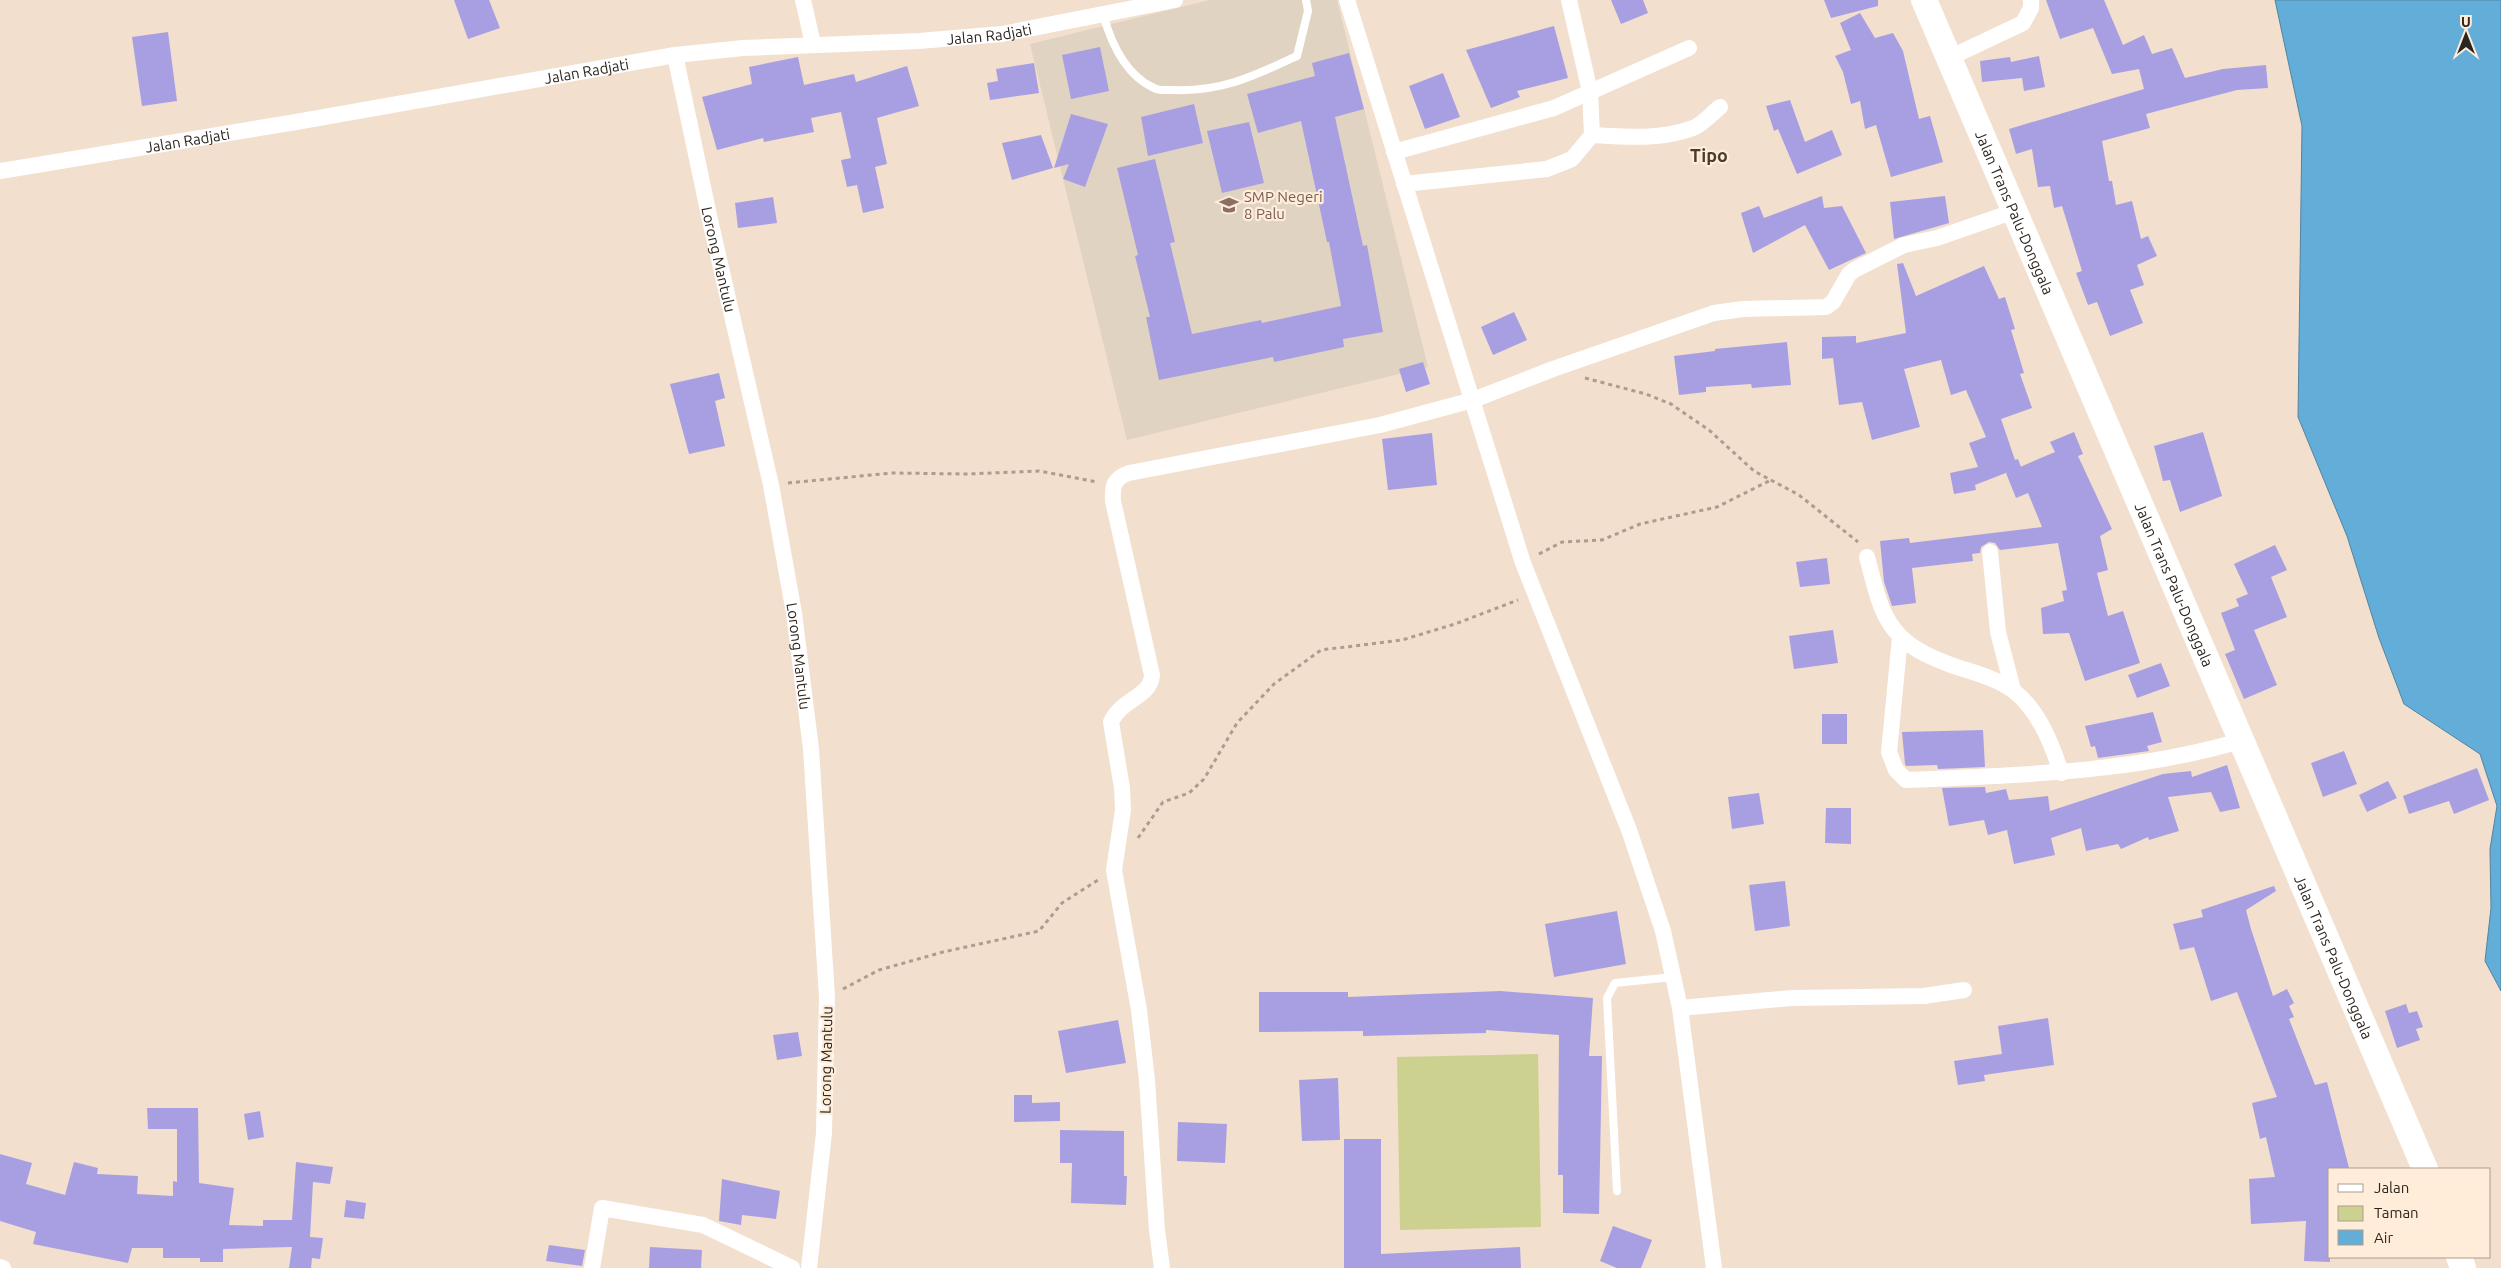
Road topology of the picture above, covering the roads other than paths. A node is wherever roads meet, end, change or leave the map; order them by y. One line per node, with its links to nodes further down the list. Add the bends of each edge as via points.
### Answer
1 (803, 0): 9 (street)
2 (1175, 0): 8 (street, Jalan Radjati)
3 (1306, 0): 8 (lane, via 1308,11 1297,56 1244,81 1195,91 1155,89 1131,71 1111,42)
4 (1347, 0): 16 (street)
5 (1569, 0): 13 (street)
6 (1924, 0): 12 (highway, Jalan Trans Palu-Donggala)
7 (2031, 0): 12 (street, via 2031,8 2023,23)
8 (1103, 14): 9 (street, Jalan Radjati, via 1002,34 919,41)
9 (813, 44): 11 (street, Jalan Radjati)
10 (1689, 48): 13 (street)
11 (675, 55): 17 (street, Jalan Radjati); 34 (street, Lorong Mantulu, via 771,485 794,614 811,749 827,997 824,1133)
12 (1948, 58): 19 (highway, Jalan Trans Palu-Donggala)
13 (1590, 92): 15 (street); 16 (street, via 1554,108)
14 (1720, 107): 15 (street, via 1694,128 1678,132 1632,138)
15 (1592, 135): 18 (street, via 1572,159 1547,169)
16 (1394, 152): 18 (street)
17 (0, 171)
18 (1404, 184): 20 (street)
19 (2015, 211): 20 (street, via 1938,238 1904,245 1856,268 1826,307 1714,313); 25 (highway, Jalan Trans Palu-Donggala)
20 (1473, 400): 27 (street, via 1534,594 1629,830 1663,931); 35 (street, via 1380,425 1129,473 1113,485 1113,501 1152,675 1144,692 1120,707 1111,722 1123,810 1114,870 1139,1010)
21 (1990, 552): 24 (street, via 1998,632)
22 (1867, 557): 23 (street, via 1880,606)
23 (1900, 637): 24 (street, via 1915,650); 26 (street, via 1889,752 1903,778)
24 (2013, 690): 26 (street, via 2030,706 2041,724)
25 (2240, 741): 26 (street, via 2160,761); 30 (highway, Jalan Trans Palu-Donggala)
26 (2061, 773)
27 (1673, 977): 29 (street); 31 (lane, via 1615,983 1607,998)
28 (1964, 990): 29 (street, via 1924,996 1792,998)
29 (1680, 1008): 36 (street)
30 (2425, 1168)
31 (1617, 1191)
32 (592, 1268): 33 (street, via 602,1208 703,1225)
33 (792, 1268)
34 (809, 1268)
35 (1162, 1268)
36 (1714, 1268)

